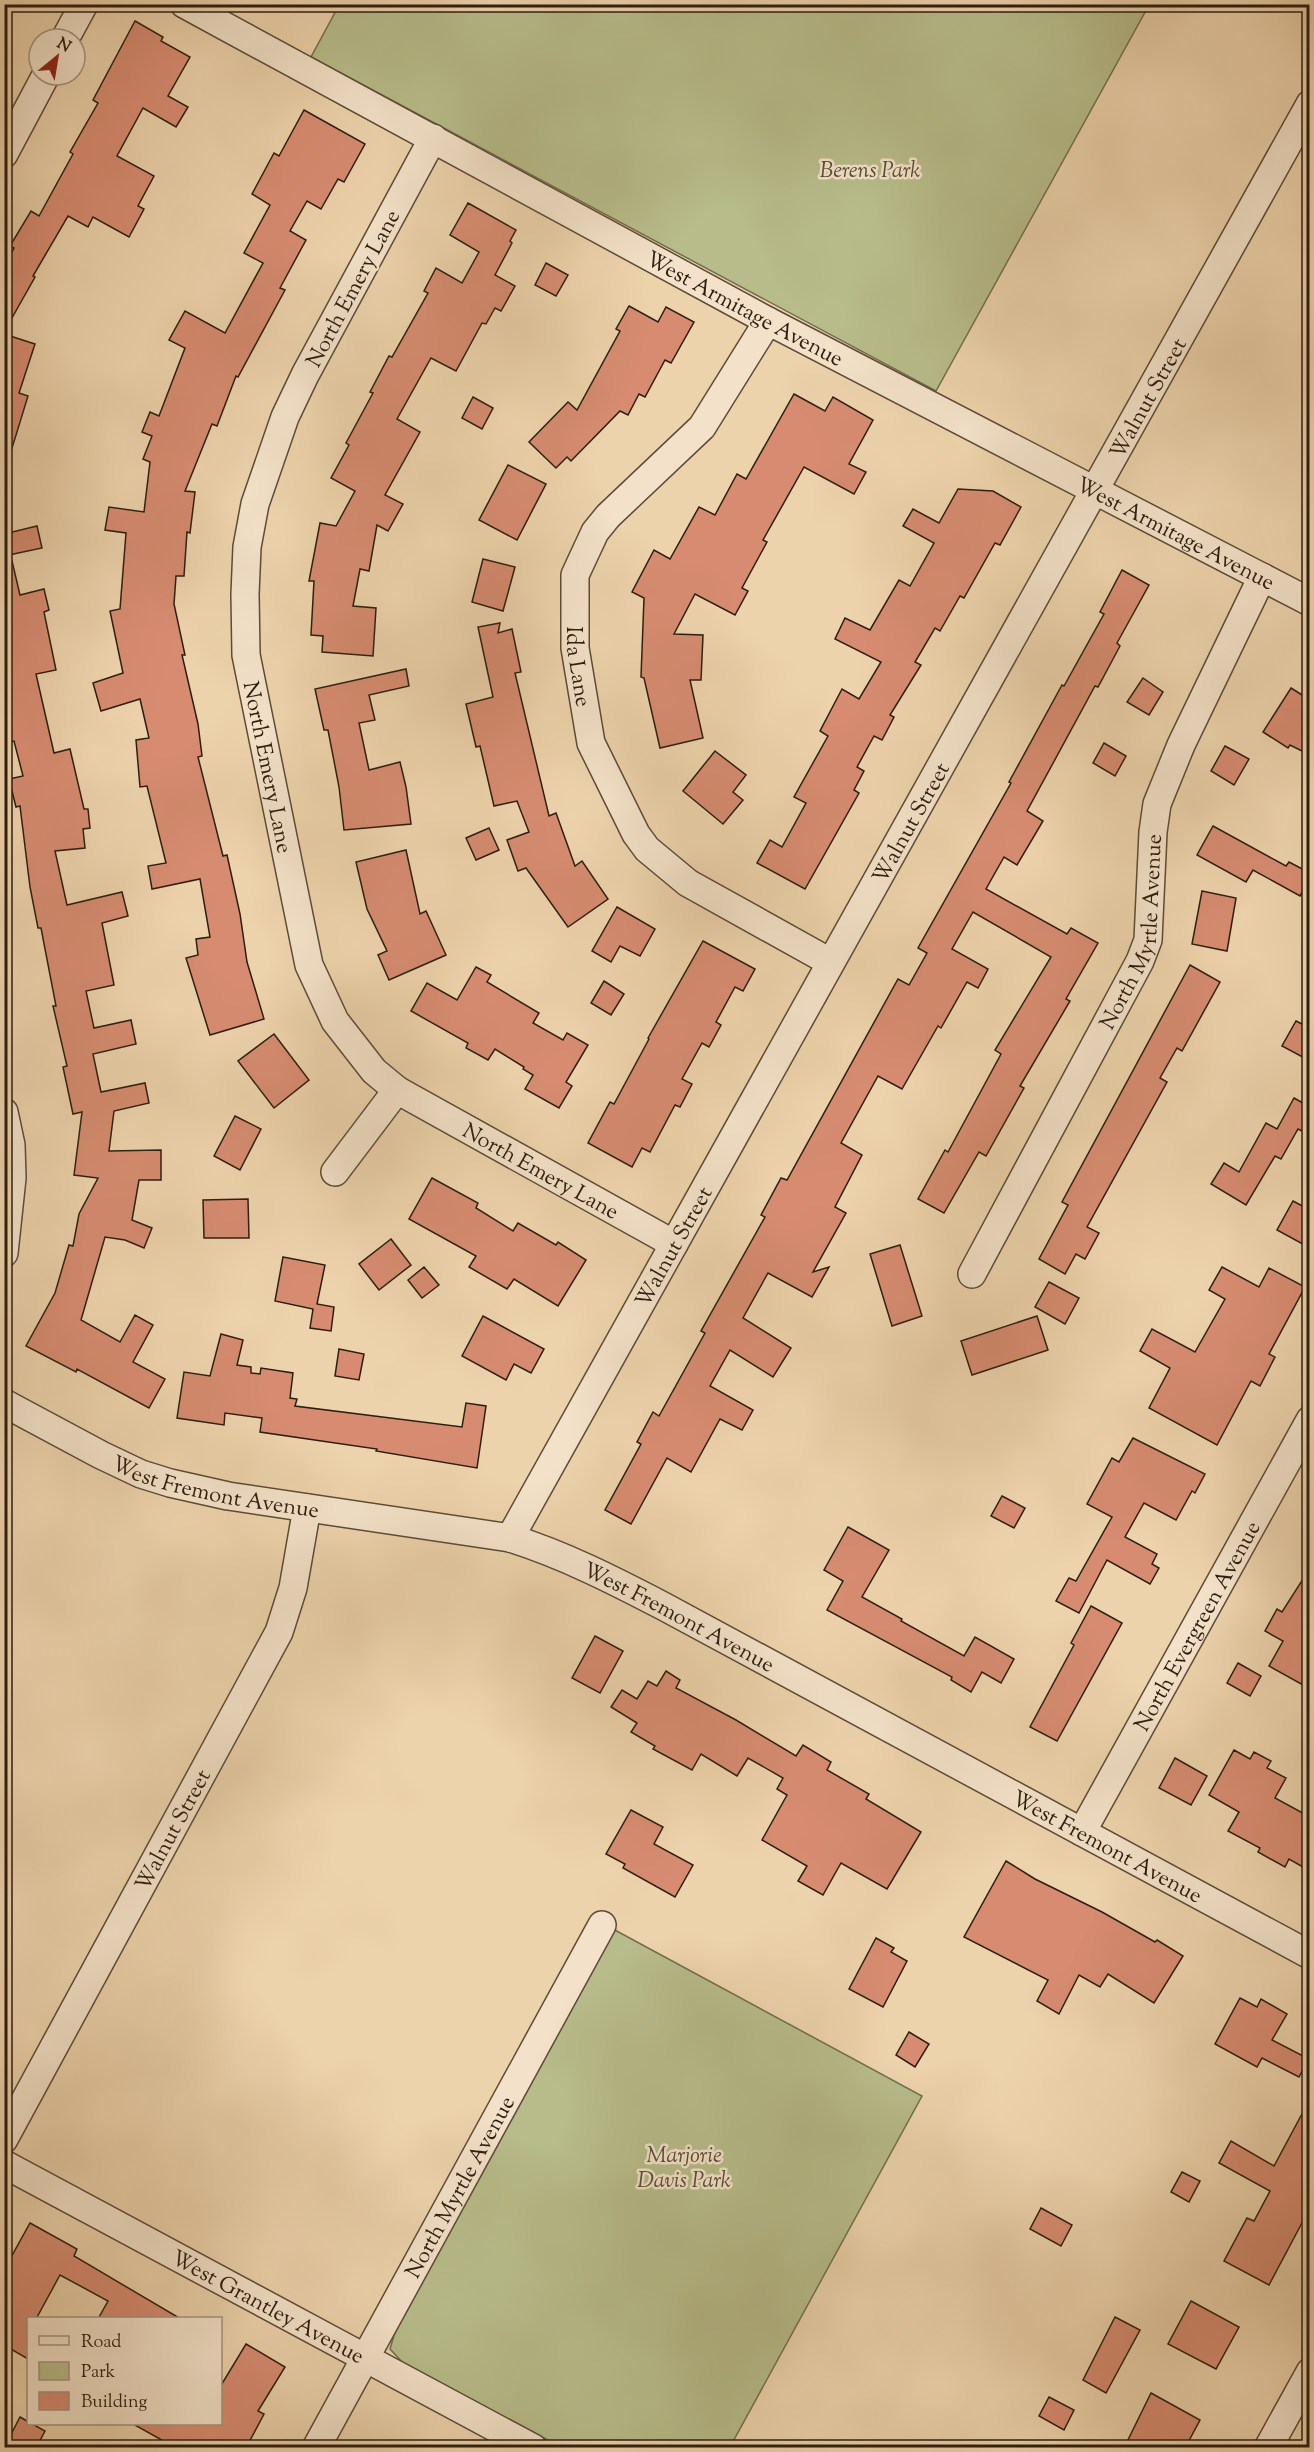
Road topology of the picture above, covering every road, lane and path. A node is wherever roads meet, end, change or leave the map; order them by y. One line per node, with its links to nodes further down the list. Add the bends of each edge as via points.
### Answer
1 (84, 4): 3 (street)
2 (184, 4): 6 (street, West Armitage Avenue)
3 (72, 27)
4 (40, 87): 7 (street)
5 (1310, 104): 9 (street, Walnut Street)
6 (433, 138): 8 (street, West Armitage Avenue); 13 (street, North Emery Lane, via 285,417 255,504 247,548 245,594 246,655 309,965 335,1021 374,1071)
7 (4, 154)
8 (768, 321): 9 (street, West Armitage Avenue); 12 (street, Ida Lane, via 702,427 595,532 574,574 575,648 591,743 647,849 688,883)
9 (1097, 490): 10 (street, West Armitage Avenue); 12 (street, Walnut Street)
10 (1262, 577): 11 (street, West Armitage Avenue); 18 (street, North Myrtle Avenue, via 1180,745 1157,804 1148,940 1140,961)
11 (1310, 602)
12 (830, 962): 16 (street, Walnut Street)
13 (397, 1090): 15 (street); 16 (street, North Emery Lane)
14 (4, 1112): 17 (street, via 12,1178)
15 (335, 1172)
16 (674, 1244): 22 (street, Walnut Street)
17 (4, 1253)
18 (972, 1274)
19 (4, 1403): 21 (street, West Fremont Avenue, via 141,1474 228,1496)
20 (1310, 1420): 23 (street, North Evergreen Avenue)
21 (307, 1508): 22 (street, West Fremont Avenue); 26 (street, Walnut Street, via 293,1588 279,1632)
22 (510, 1538): 23 (street, West Fremont Avenue, via 603,1575)
23 (1082, 1832): 25 (street, West Fremont Avenue)
24 (602, 1925): 28 (street, North Myrtle Avenue)
25 (1310, 1956)
26 (4, 2139)
27 (4, 2164): 28 (street, West Grantley Avenue)
28 (365, 2356): 30 (street, North Myrtle Avenue); 31 (street, West Grantley Avenue)
29 (1310, 2372): 32 (street)
30 (316, 2448)
31 (533, 2448)
32 (1268, 2448)

